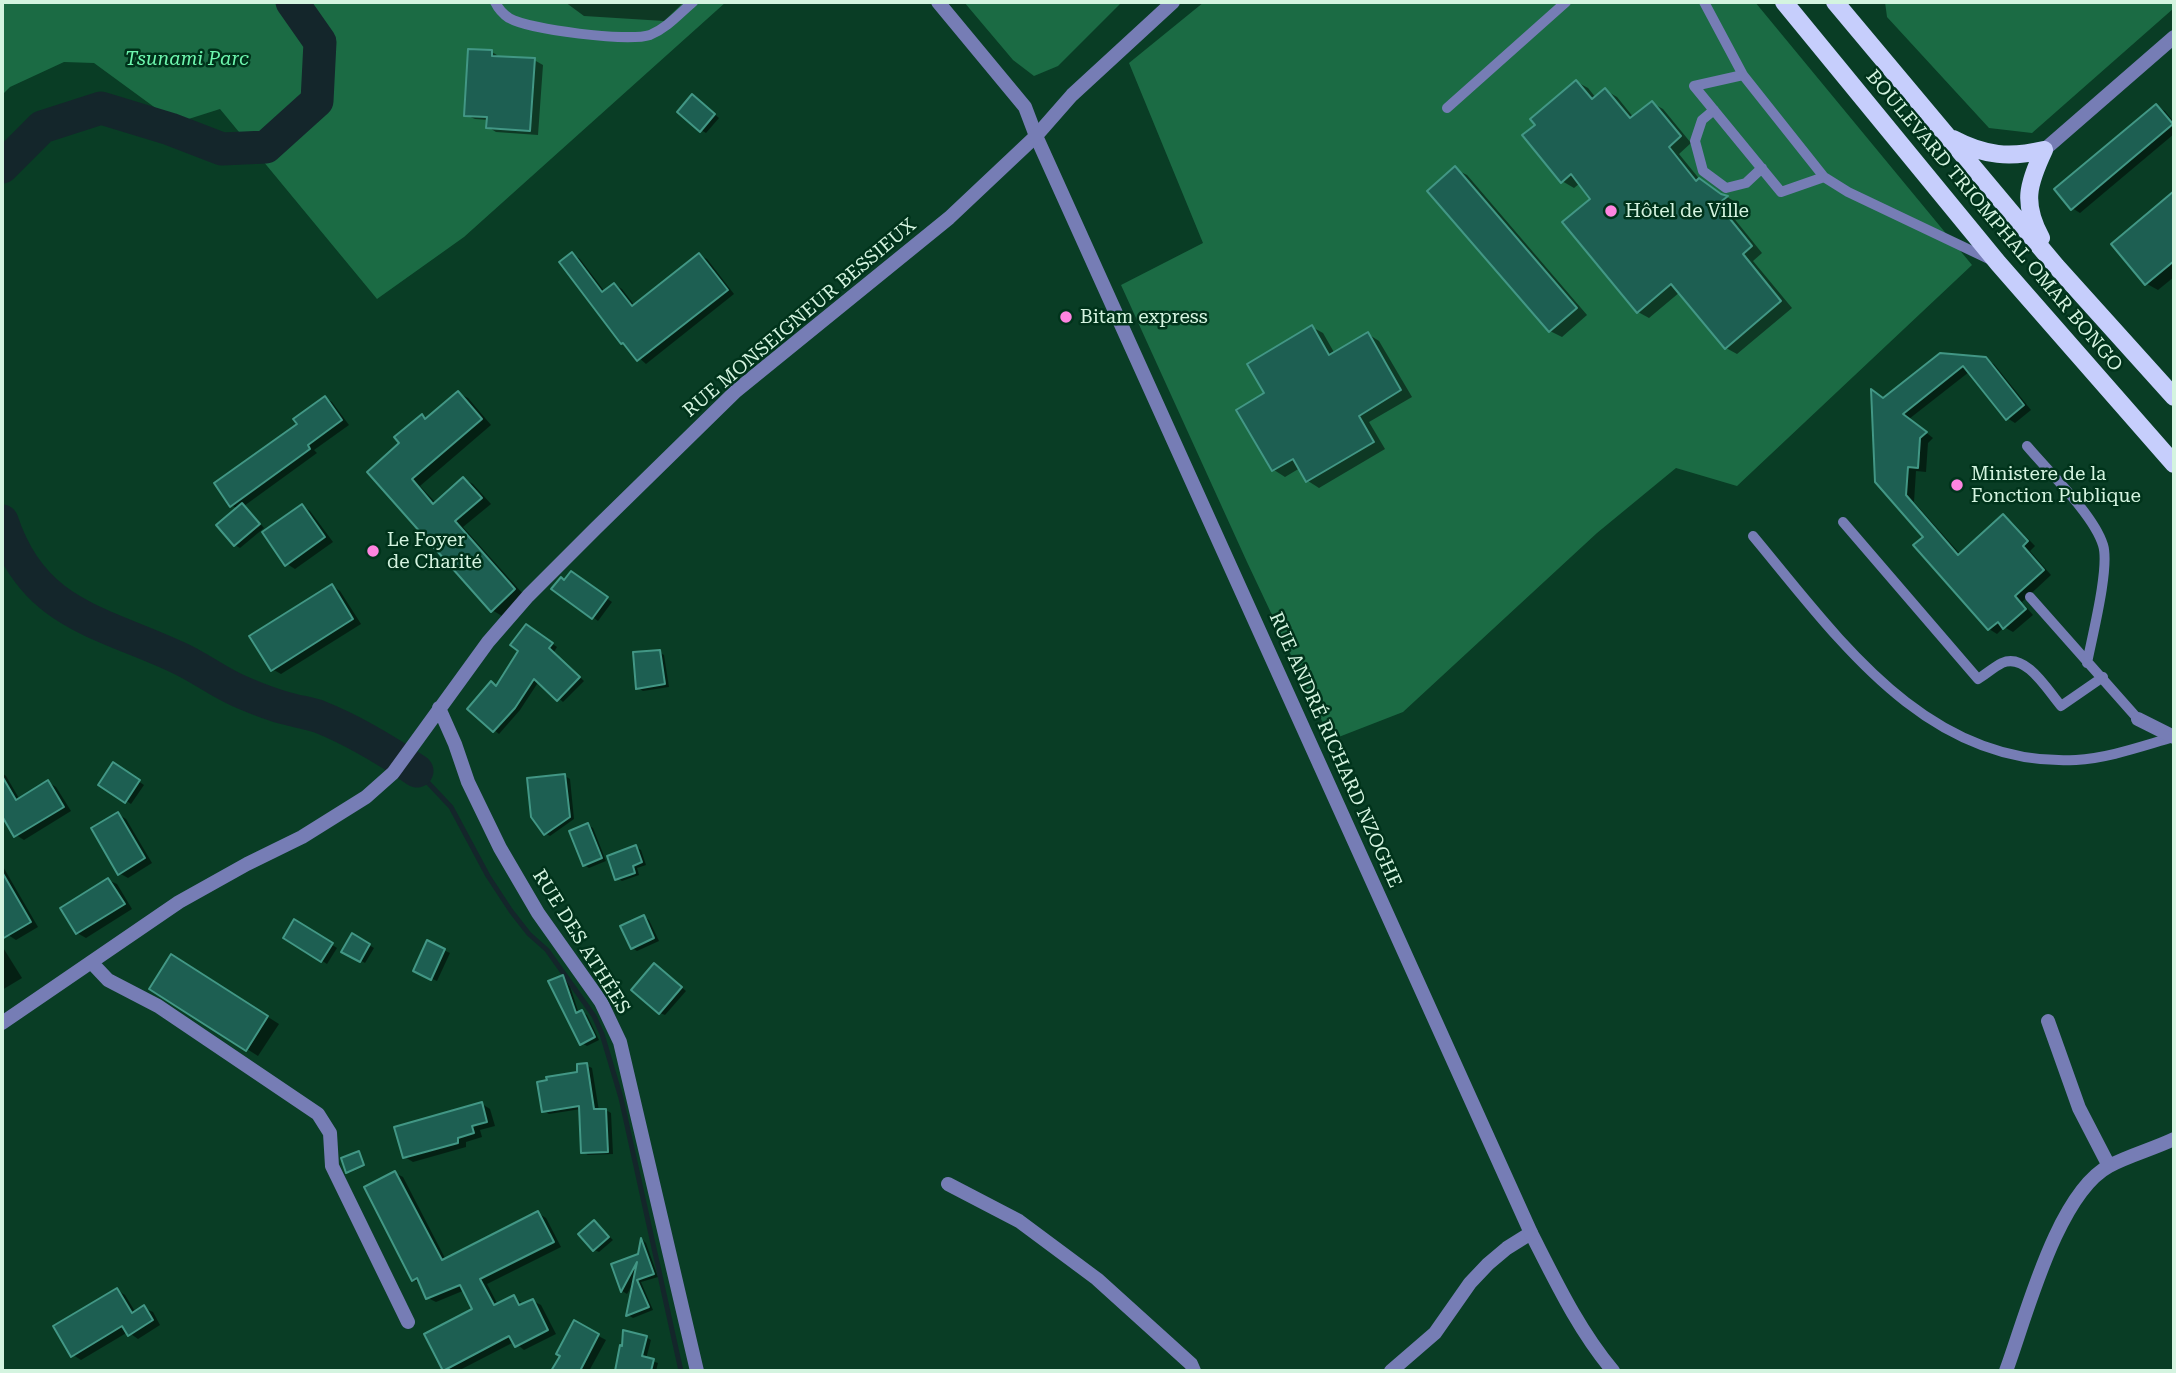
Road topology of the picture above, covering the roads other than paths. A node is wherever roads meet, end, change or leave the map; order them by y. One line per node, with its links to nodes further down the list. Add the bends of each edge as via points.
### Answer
1 (495, 2): 2 (lane, via 510,18 530,25 624,37 663,29)
2 (693, 2)
3 (937, 2): 14 (street, RUE ANDRÉ RICHARD NZOGHE, via 1025,107)
4 (1173, 2): 14 (street, RUE MONSEIGNEUR BESSIEUX)
5 (1566, 2): 11 (lane)
6 (1704, 2): 10 (lane)
7 (1784, 2): 18 (main road, BOULEVARD TRIOMPHAL OMAR BONGO)
8 (1835, 2): 13 (main road, BOULEVARD TRIOMPHAL OMAR BONGO)
9 (2174, 37): 15 (street)
10 (1743, 75): 12 (lane, via 1695,86); 17 (lane)
11 (1447, 108)
12 (1714, 110): 16 (lane); 16 (lane, via 1702,120 1695,141 1703,171 1726,188 1746,183)
13 (1945, 135): 15 (main road, via 1993,154); 19 (main road, BOULEVARD TRIOMPHAL OMAR BONGO)
14 (1036, 136): 28 (street, RUE MONSEIGNEUR BESSIEUX, via 949,218 736,391 666,458 528,596); 37 (street, RUE ANDRÉ RICHARD NZOGHE)
15 (2044, 150): 19 (main road, via 2031,178 2028,211)
16 (1762, 168): 17 (lane, via 1781,192)
17 (1824, 177): 18 (lane)
18 (1998, 264): 22 (main road, BOULEVARD TRIOMPHAL OMAR BONGO)
19 (2056, 266): 20 (main road, BOULEVARD TRIOMPHAL OMAR BONGO)
20 (2174, 397)
21 (2027, 446): 26 (lane, via 2092,522 2104,545 2105,568)
22 (2174, 464)
23 (1843, 522): 27 (lane, via 1979,679 2013,660 2029,668 2061,706)
24 (1753, 536): 30 (lane, via 1878,678 1926,718 1964,738 2018,757 2063,760 2090,759)
25 (2030, 597): 26 (lane)
26 (2087, 663): 27 (lane)
27 (2103, 677): 29 (lane)
28 (439, 708): 31 (street, RUE MONSEIGNEUR BESSIEUX, via 393,773 347,811 208,884); 39 (street, RUE DES ATHÉES, via 500,848 538,913 601,1002 620,1042)
29 (2138, 719): 30 (street)
30 (2174, 737)
31 (91, 962): 33 (street, RUE MONSEIGNEUR BESSIEUX); 38 (street, via 108,980 159,1006 318,1114 330,1133 332,1166)
32 (2048, 1021): 35 (street, via 2079,1108)
33 (2, 1023)
34 (2174, 1139): 35 (street)
35 (2109, 1166): 43 (street, via 2091,1180 2065,1217)
36 (948, 1184): 40 (street, via 1019,1220 1097,1279)
37 (1531, 1233): 41 (street, via 1488,1264 1435,1333); 42 (street, RUE ANDRÉ RICHARD NZOGHE, via 1567,1304)
38 (408, 1322)
39 (697, 1371)
40 (1195, 1371)
41 (1391, 1371)
42 (1613, 1371)
43 (2006, 1371)

